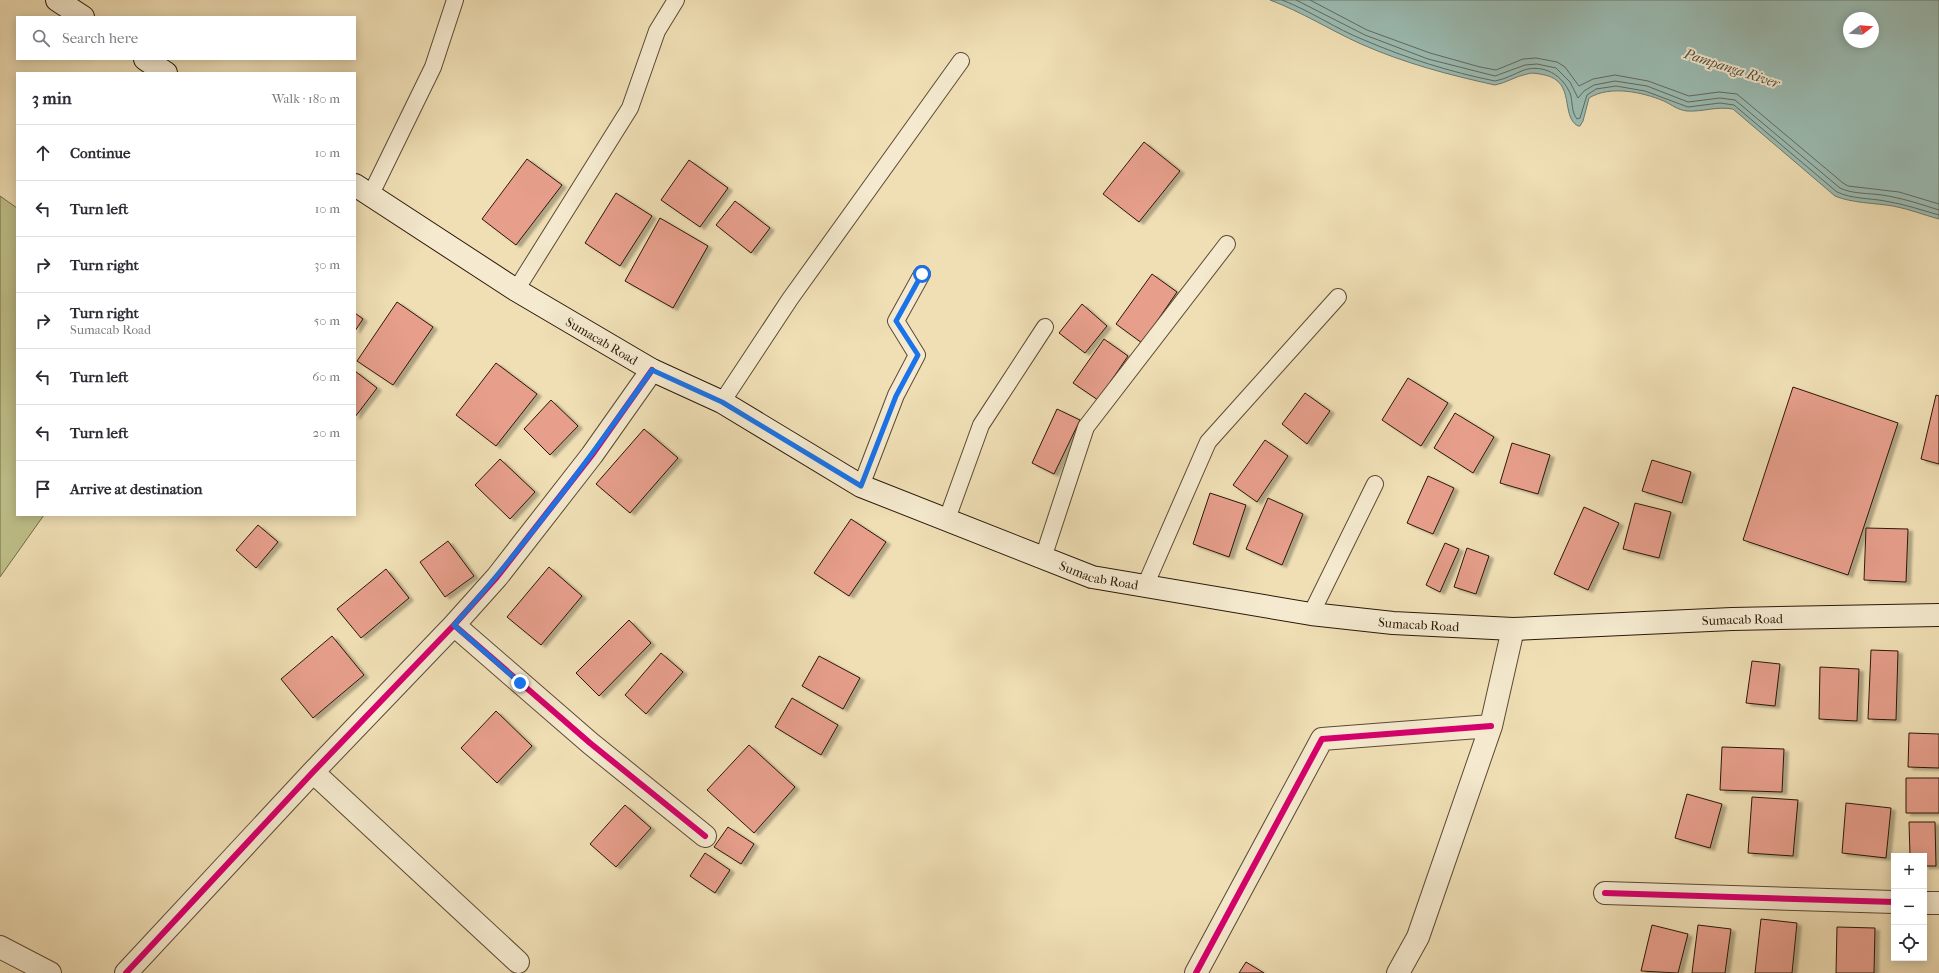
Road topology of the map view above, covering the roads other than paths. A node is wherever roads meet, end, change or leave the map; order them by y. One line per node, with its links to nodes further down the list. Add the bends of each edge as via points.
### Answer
1 (57, 0): 4 (street)
2 (456, 0): 8 (lane, via 433,67)
3 (676, 0): 11 (lane, via 657,31 630,108)
4 (81, 16)
5 (146, 60): 7 (street)
6 (960, 61): 15 (lane, via 790,299)
7 (164, 72)
8 (363, 189): 11 (street, Sumacab Road)
9 (1227, 244): 19 (lane, via 1086,426)
10 (922, 274): 17 (lane, via 896,321 918,355 896,396)
11 (516, 290): 14 (street, Sumacab Road)
12 (1338, 297): 20 (lane, via 1208,442)
13 (1045, 327): 18 (lane, via 981,425)
14 (652, 370): 15 (street, Sumacab Road); 23 (street, via 592,455 497,577)
15 (722, 402): 17 (street, Sumacab Road)
16 (1375, 484): 21 (lane)
17 (861, 486): 18 (street, Sumacab Road)
18 (947, 519): 19 (street, Sumacab Road)
19 (1043, 558): 20 (street, Sumacab Road, via 1092,577)
20 (1145, 586): 21 (street, Sumacab Road)
21 (1311, 614): 24 (street, Sumacab Road, via 1393,623)
22 (1939, 615): 24 (street, Sumacab Road, via 1732,619)
23 (454, 625): 26 (street); 27 (street, via 590,743)
24 (1513, 629): 25 (street)
25 (1491, 726): 36 (street, via 1322,739); 37 (street, via 1418,937)
26 (313, 772): 33 (street); 35 (street)
27 (705, 836)
28 (1605, 893): 29 (street)
29 (1891, 902)
30 (1927, 903): 31 (street)
31 (1939, 903)
32 (0, 947): 34 (street)
33 (518, 962)
34 (50, 973)
35 (126, 973)
36 (1196, 973)
37 (1398, 973)

